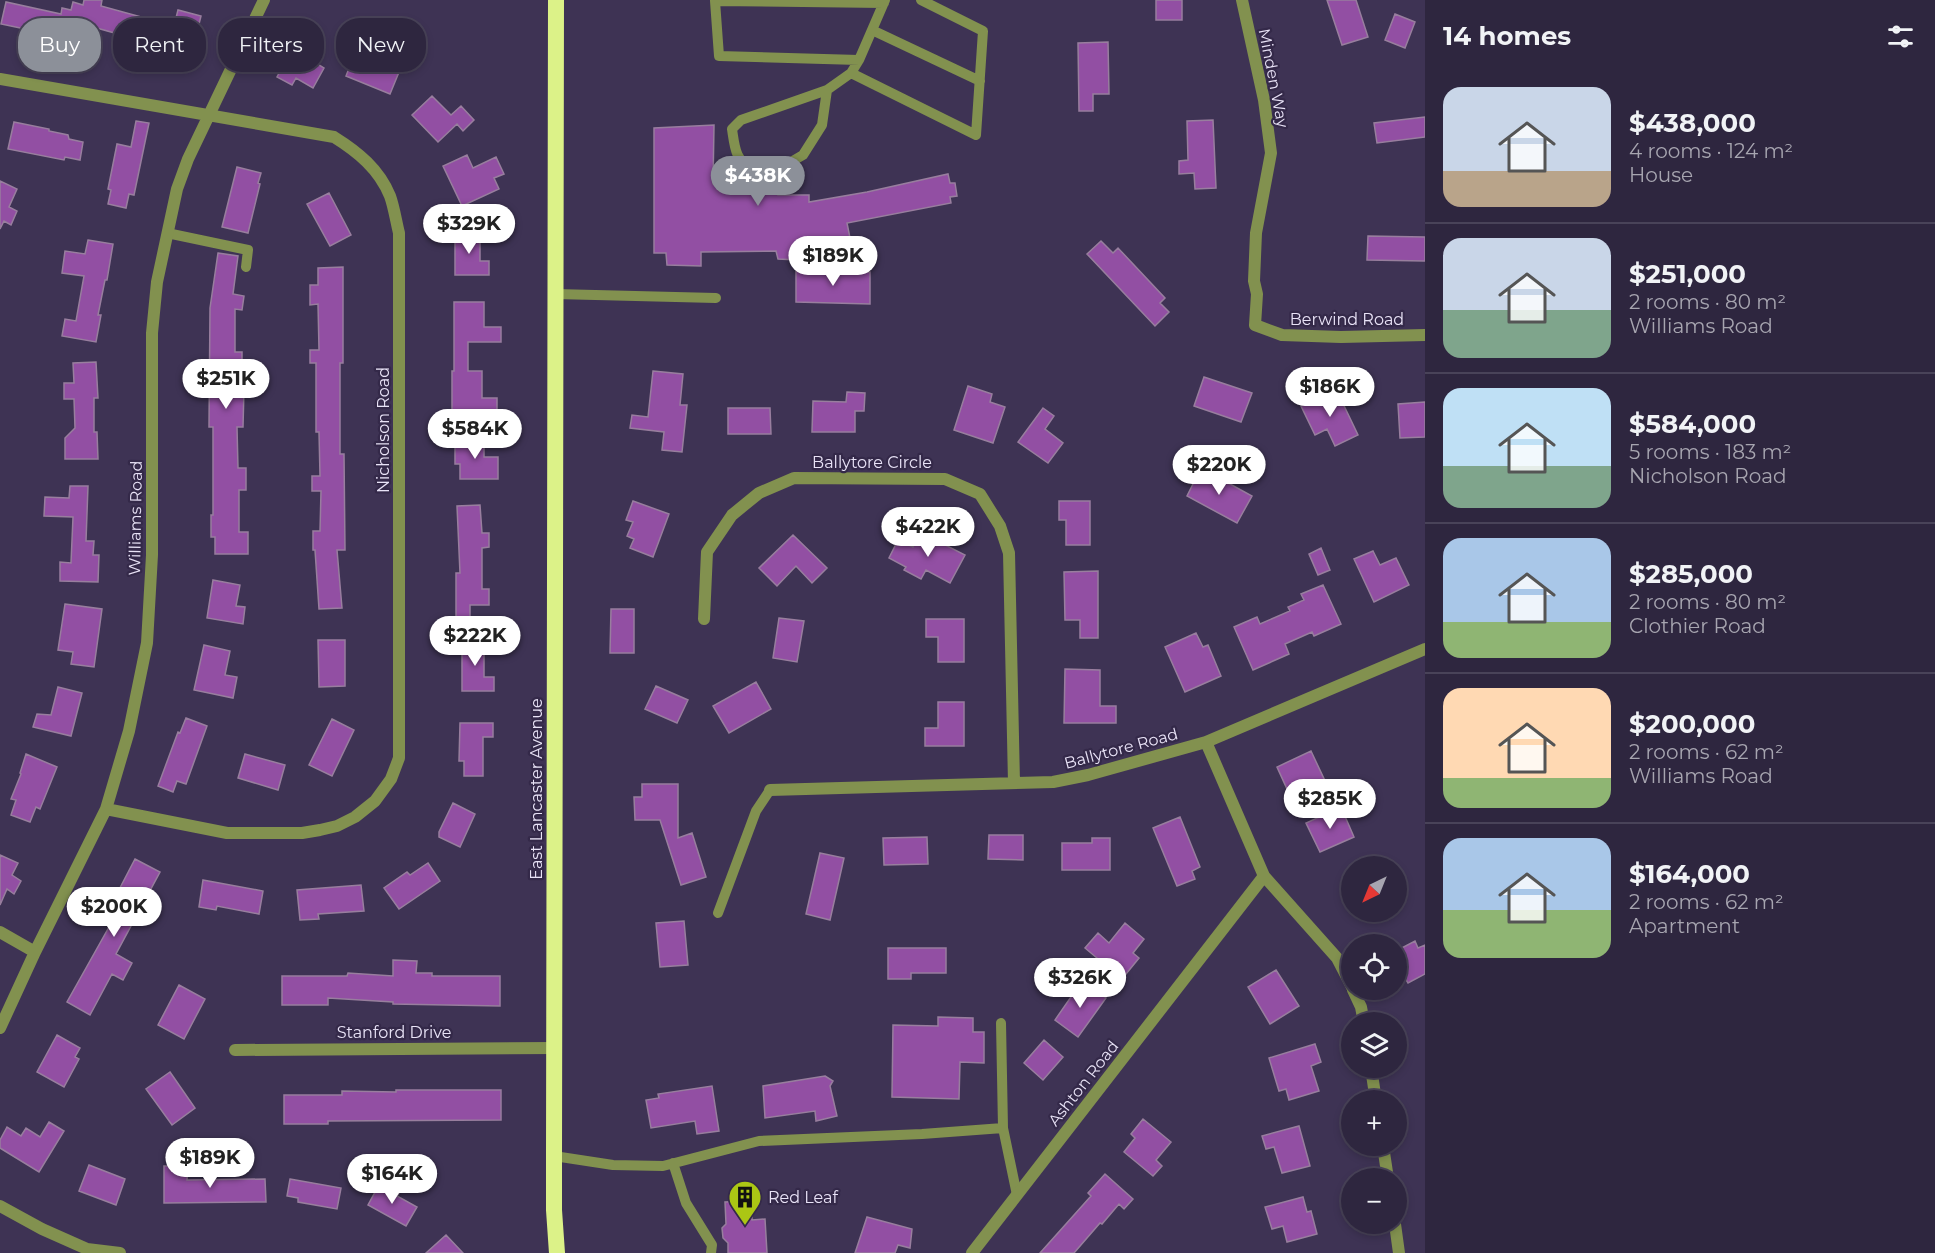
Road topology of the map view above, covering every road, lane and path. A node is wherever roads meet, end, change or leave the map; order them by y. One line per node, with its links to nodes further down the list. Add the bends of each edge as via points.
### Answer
1 (264, 0): 12 (street, Williams Road)
2 (556, 0): 16 (highway, East Lancaster Avenue)
3 (921, 0): 10 (lane, via 983,31)
4 (1242, 0): 14 (street, Minden Way, via 1271,153)
5 (885, 2): 6 (lane); 7 (lane, via 715,1 719,56)
6 (872, 30): 7 (lane); 10 (lane)
7 (859, 60): 8 (lane)
8 (851, 73): 10 (lane, via 976,135); 11 (lane)
9 (0, 79): 12 (street, Nicholson Road)
10 (980, 81)
11 (827, 90): 11 (lane, via 741,120 732,129 736,155 744,165 753,171 784,165 803,155 822,125)
12 (208, 115): 13 (street, Williams Road, via 177,189); 24 (street, Nicholson Road, via 334,137 376,171 390,197 399,233 399,758 391,779 375,801 356,817 320,830 227,833)
13 (167, 233): 15 (lane, via 248,250); 24 (street, Williams Road, via 152,333 152,555 147,643 129,731)
14 (1256, 233): 18 (street, Berwind Road, via 1255,325 1282,335)
15 (246, 267)
16 (555, 294): 17 (lane); 32 (highway, East Lancaster Avenue)
17 (716, 298)
18 (1425, 335)
19 (704, 620): 22 (street, Ballytore Circle, via 707,552 732,515 759,493 794,478 945,479 980,494 1000,526 1009,553)
20 (1425, 650): 21 (street, Ballytore Road)
21 (1206, 742): 22 (street, Ballytore Road, via 1089,775 1053,782); 25 (street)
22 (1014, 783): 23 (street, Ballytore Road)
23 (770, 790): 26 (lane, via 756,811)
24 (106, 809): 28 (street, Williams Road)
25 (1264, 876): 29 (street); 37 (street, Ashton Road)
26 (718, 913)
27 (0, 932): 28 (street)
28 (35, 952): 31 (street, Williams Road)
29 (1341, 966)
30 (1001, 1023): 34 (lane)
31 (0, 1028)
32 (554, 1047): 33 (street, Stanford Drive); 35 (highway, East Lancaster Avenue)
33 (235, 1050)
34 (1003, 1128): 36 (lane, via 759,1141); 37 (lane)
35 (554, 1156): 36 (lane, via 613,1165); 41 (highway, East Lancaster Avenue)
36 (673, 1163): 42 (lane, via 686,1203 712,1245)
37 (1017, 1195): 43 (street, Ashton Road)
38 (0, 1206): 40 (street, via 87,1249)
39 (1396, 1234): 44 (street)
40 (120, 1253)
41 (556, 1253)
42 (711, 1253)
43 (972, 1253)
44 (1399, 1253)

